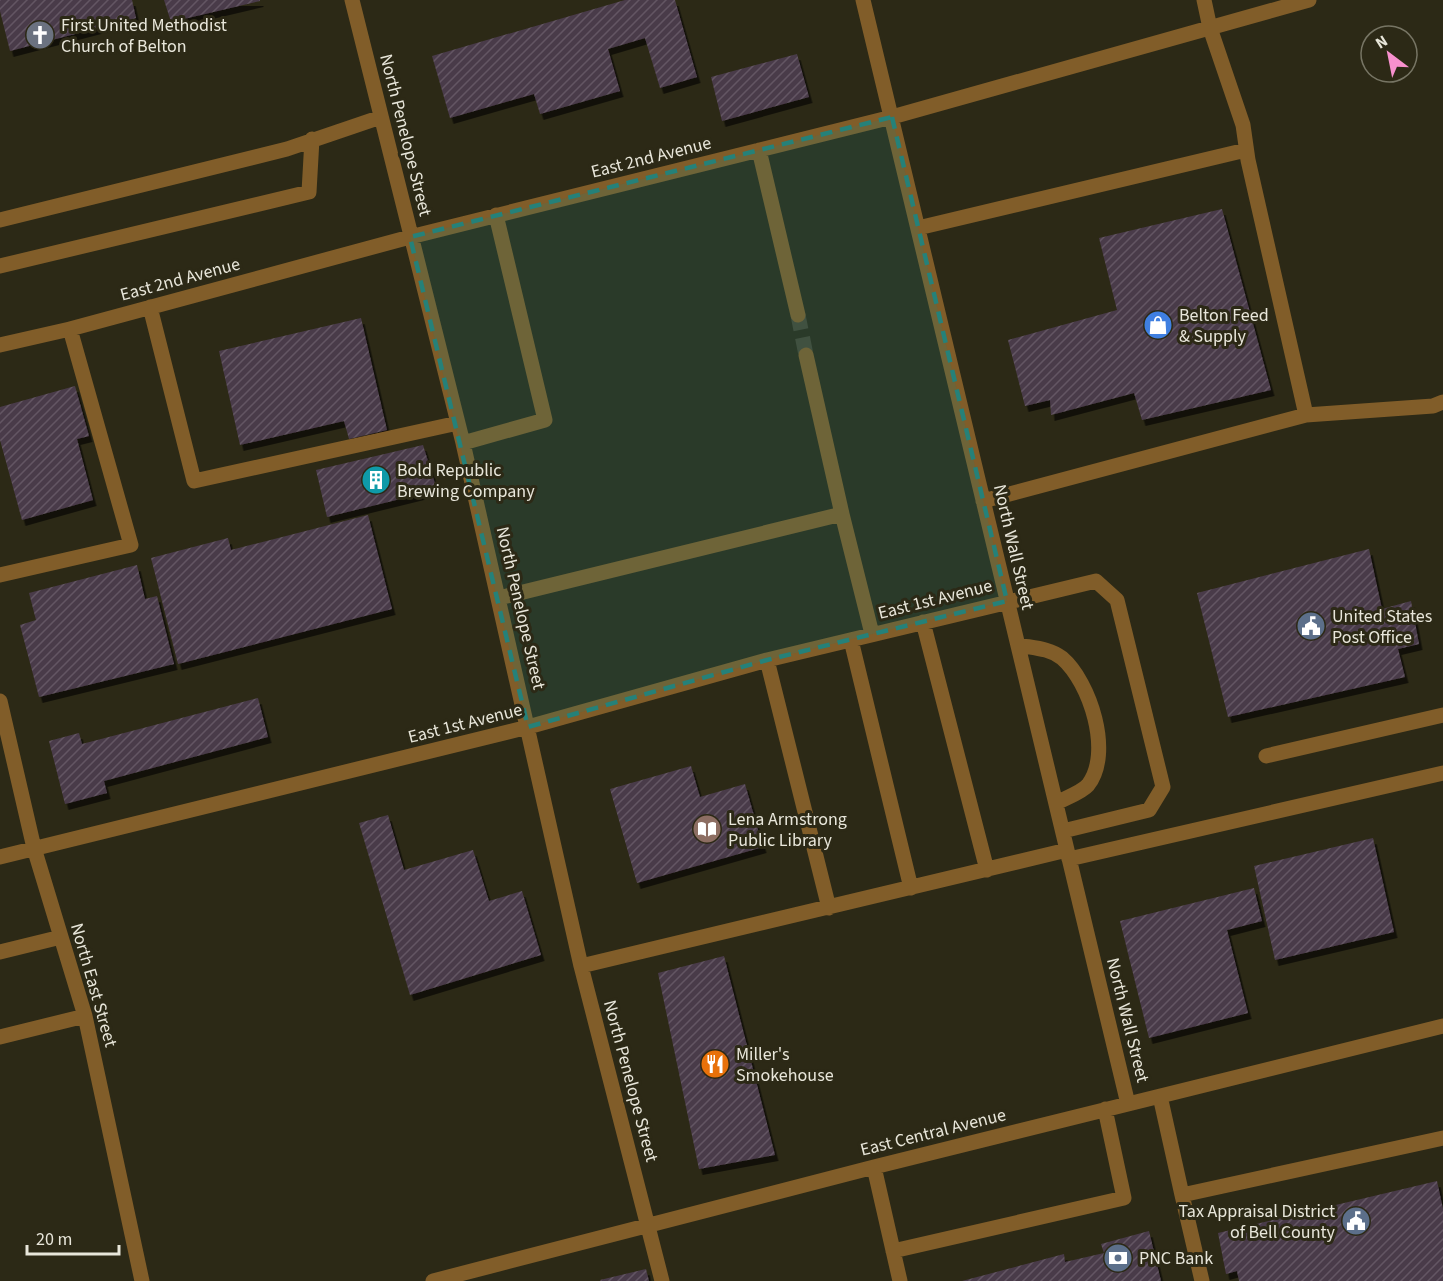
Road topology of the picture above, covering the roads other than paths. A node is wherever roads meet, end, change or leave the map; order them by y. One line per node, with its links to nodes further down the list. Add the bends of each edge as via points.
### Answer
1 (352, 0): 6 (street, North Penelope Street)
2 (863, 0): 7 (street, North Wall Street)
3 (1204, 0): 5 (street)
4 (1309, 0): 5 (street, East 2nd Avenue)
5 (1210, 28): 7 (street, East 2nd Avenue); 10 (street, via 1243,125)
6 (381, 117): 8 (street); 14 (street, North Penelope Street)
7 (892, 117): 9 (street, East 2nd Avenue); 13 (street, North Wall Street)
8 (312, 139): 12 (street); 15 (street, via 309,192)
9 (759, 150): 11 (street, East 2nd Avenue); 17 (street)
10 (1246, 150): 13 (street); 22 (street)
11 (496, 215): 14 (street, East 2nd Avenue); 24 (street, via 545,420)
12 (0, 220)
13 (918, 228): 25 (street, North Wall Street)
14 (410, 237): 16 (street, East 2nd Avenue); 23 (street, North Penelope Street)
15 (0, 266)
16 (150, 307): 18 (street, East 2nd Avenue); 23 (street, via 194,481)
17 (798, 315)
18 (70, 329): 19 (street, East 2nd Avenue); 27 (street, via 131,545)
19 (0, 345)
20 (806, 355): 26 (street)
21 (1443, 402): 22 (street, via 1433,406)
22 (1306, 415): 25 (street)
23 (458, 423): 24 (street, North Penelope Street)
24 (463, 443): 28 (street, North Penelope Street)
25 (983, 501): 29 (street, North Wall Street)
26 (842, 514): 28 (street); 31 (street)
27 (0, 575)
28 (499, 598): 37 (street, North Penelope Street)
29 (1007, 601): 30 (street, East 1st Avenue); 33 (street, North Wall Street); 41 (street, East 1st Avenue, via 1096,581 1117,600 1163,787 1149,810)
30 (923, 622): 31 (street, East 1st Avenue); 45 (street)
31 (872, 634): 32 (street, East 1st Avenue)
32 (851, 640): 34 (street, East 1st Avenue); 46 (street)
33 (1018, 645): 40 (street, North Wall Street); 40 (street, via 1046,649 1061,657 1076,673 1086,691 1098,734 1095,773 1086,787)
34 (767, 660): 37 (street, East 1st Avenue); 47 (street)
35 (0, 701): 42 (street, North East Street)
36 (1443, 715): 38 (street)
37 (528, 727): 42 (street, East 1st Avenue); 50 (street, North Penelope Street)
38 (1266, 756)
39 (1443, 773): 43 (street)
40 (1056, 803): 41 (street, North Wall Street)
41 (1063, 831): 43 (street, North Wall Street)
42 (34, 848): 44 (street, East 1st Avenue); 48 (street, North East Street)
43 (1068, 855): 45 (street); 55 (street, North Wall Street)
44 (0, 857)
45 (987, 870): 46 (street)
46 (911, 888): 47 (street)
47 (829, 908): 50 (street)
48 (61, 937): 49 (street); 51 (street, North East Street)
49 (0, 952)
50 (581, 966): 60 (street, North Penelope Street)
51 (85, 1016): 53 (street); 62 (street, North East Street)
52 (1443, 1026): 54 (street, East Central Avenue)
53 (0, 1037)
54 (1160, 1096): 55 (street, East Central Avenue); 59 (street)
55 (1128, 1104): 56 (street, East Central Avenue)
56 (1105, 1109): 58 (street, East Central Avenue); 61 (street, via 1124,1198)
57 (1443, 1138): 59 (street)
58 (874, 1167): 60 (street, East Central Avenue); 61 (street)
59 (1182, 1195): 66 (street)
60 (649, 1225): 63 (street, East Central Avenue); 64 (street, North Penelope Street)
61 (893, 1251): 65 (street)
62 (142, 1281)
63 (433, 1281)
64 (662, 1281)
65 (900, 1281)
66 (1202, 1281)

